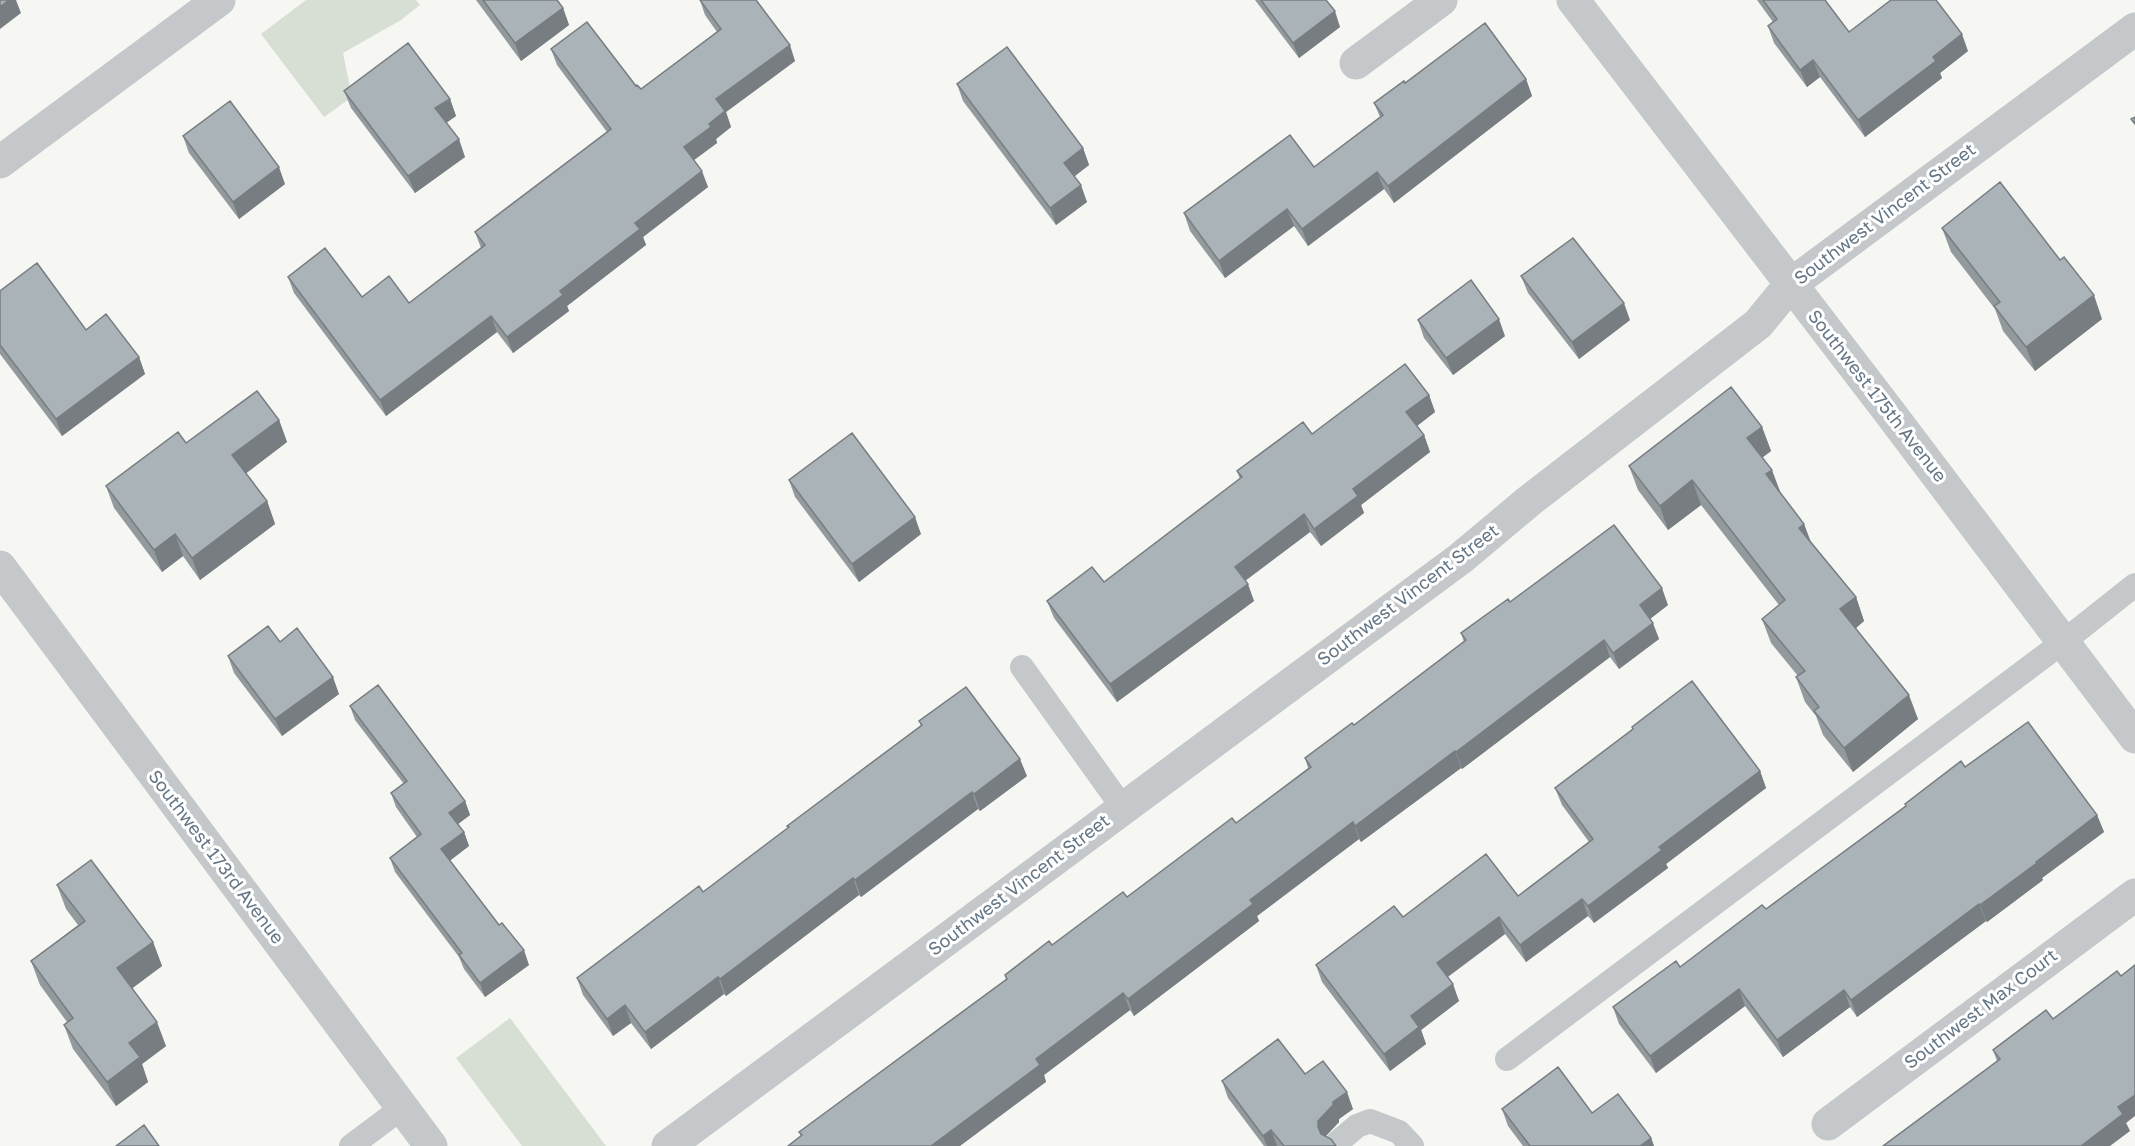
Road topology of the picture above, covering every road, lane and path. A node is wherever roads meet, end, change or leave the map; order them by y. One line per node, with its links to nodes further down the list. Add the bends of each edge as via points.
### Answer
1 (219, 0): 6 (street)
2 (1441, 0): 5 (street)
3 (1573, 0): 7 (street, Southwest 175th Avenue)
4 (2135, 29): 7 (street, Southwest Vincent Street)
5 (1356, 63)
6 (0, 162)
7 (1790, 285): 10 (street, Southwest 175th Avenue); 13 (street, Southwest Vincent Street, via 1758,324 1461,558)
8 (0, 567): 16 (street, Southwest 173rd Avenue)
9 (2135, 585): 10 (lane)
10 (2063, 642): 12 (street, Southwest 175th Avenue); 15 (lane)
11 (1023, 667): 13 (lane)
12 (2135, 737)
13 (1123, 808): 21 (street, Southwest Vincent Street)
14 (2135, 895): 17 (street, Southwest Max Court)
15 (1507, 1059)
16 (403, 1107): 19 (lane); 20 (street, Southwest 173rd Avenue)
17 (1828, 1124)
18 (1338, 1142): 22 (lane, via 1370,1121 1399,1132)
19 (351, 1146)
20 (432, 1146)
21 (668, 1146)
22 (1412, 1146)

